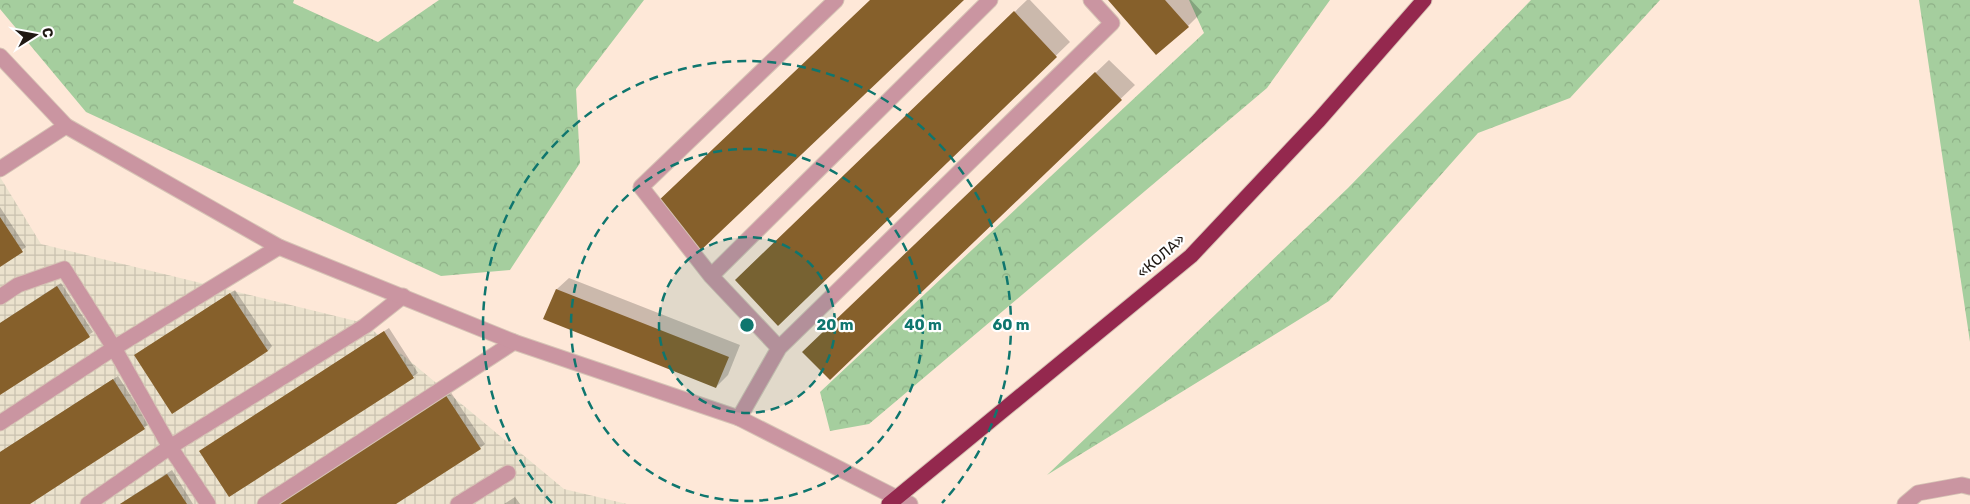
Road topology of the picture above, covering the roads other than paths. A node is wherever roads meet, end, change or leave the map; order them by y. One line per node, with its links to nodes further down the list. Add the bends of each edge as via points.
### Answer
1 (836, 0): 9 (street, via 641,187)
2 (990, 0): 9 (street)
3 (1091, 0): 14 (street, via 1112,23)
4 (1424, 0): 20 (highway, «КОЛА», via 1319,120 1191,256)
5 (0, 56): 6 (street)
6 (66, 126): 7 (street); 8 (street)
7 (0, 169)
8 (279, 247): 10 (street); 13 (street)
9 (711, 276): 14 (street)
10 (403, 296): 12 (street); 17 (street, via 365,326)
11 (0, 297): 13 (street, via 18,285 64,269)
12 (514, 342): 15 (street); 23 (street)
13 (114, 348): 16 (street); 17 (street)
14 (779, 348): 15 (street)
15 (739, 418): 20 (street)
16 (0, 422)
17 (170, 447): 21 (street); 22 (street)
18 (508, 473): 24 (street)
19 (1970, 487): 25 (street, via 1962,485 1918,493)
20 (898, 502)
21 (88, 504)
22 (208, 504)
23 (265, 504)
24 (458, 504)
25 (1905, 504)

